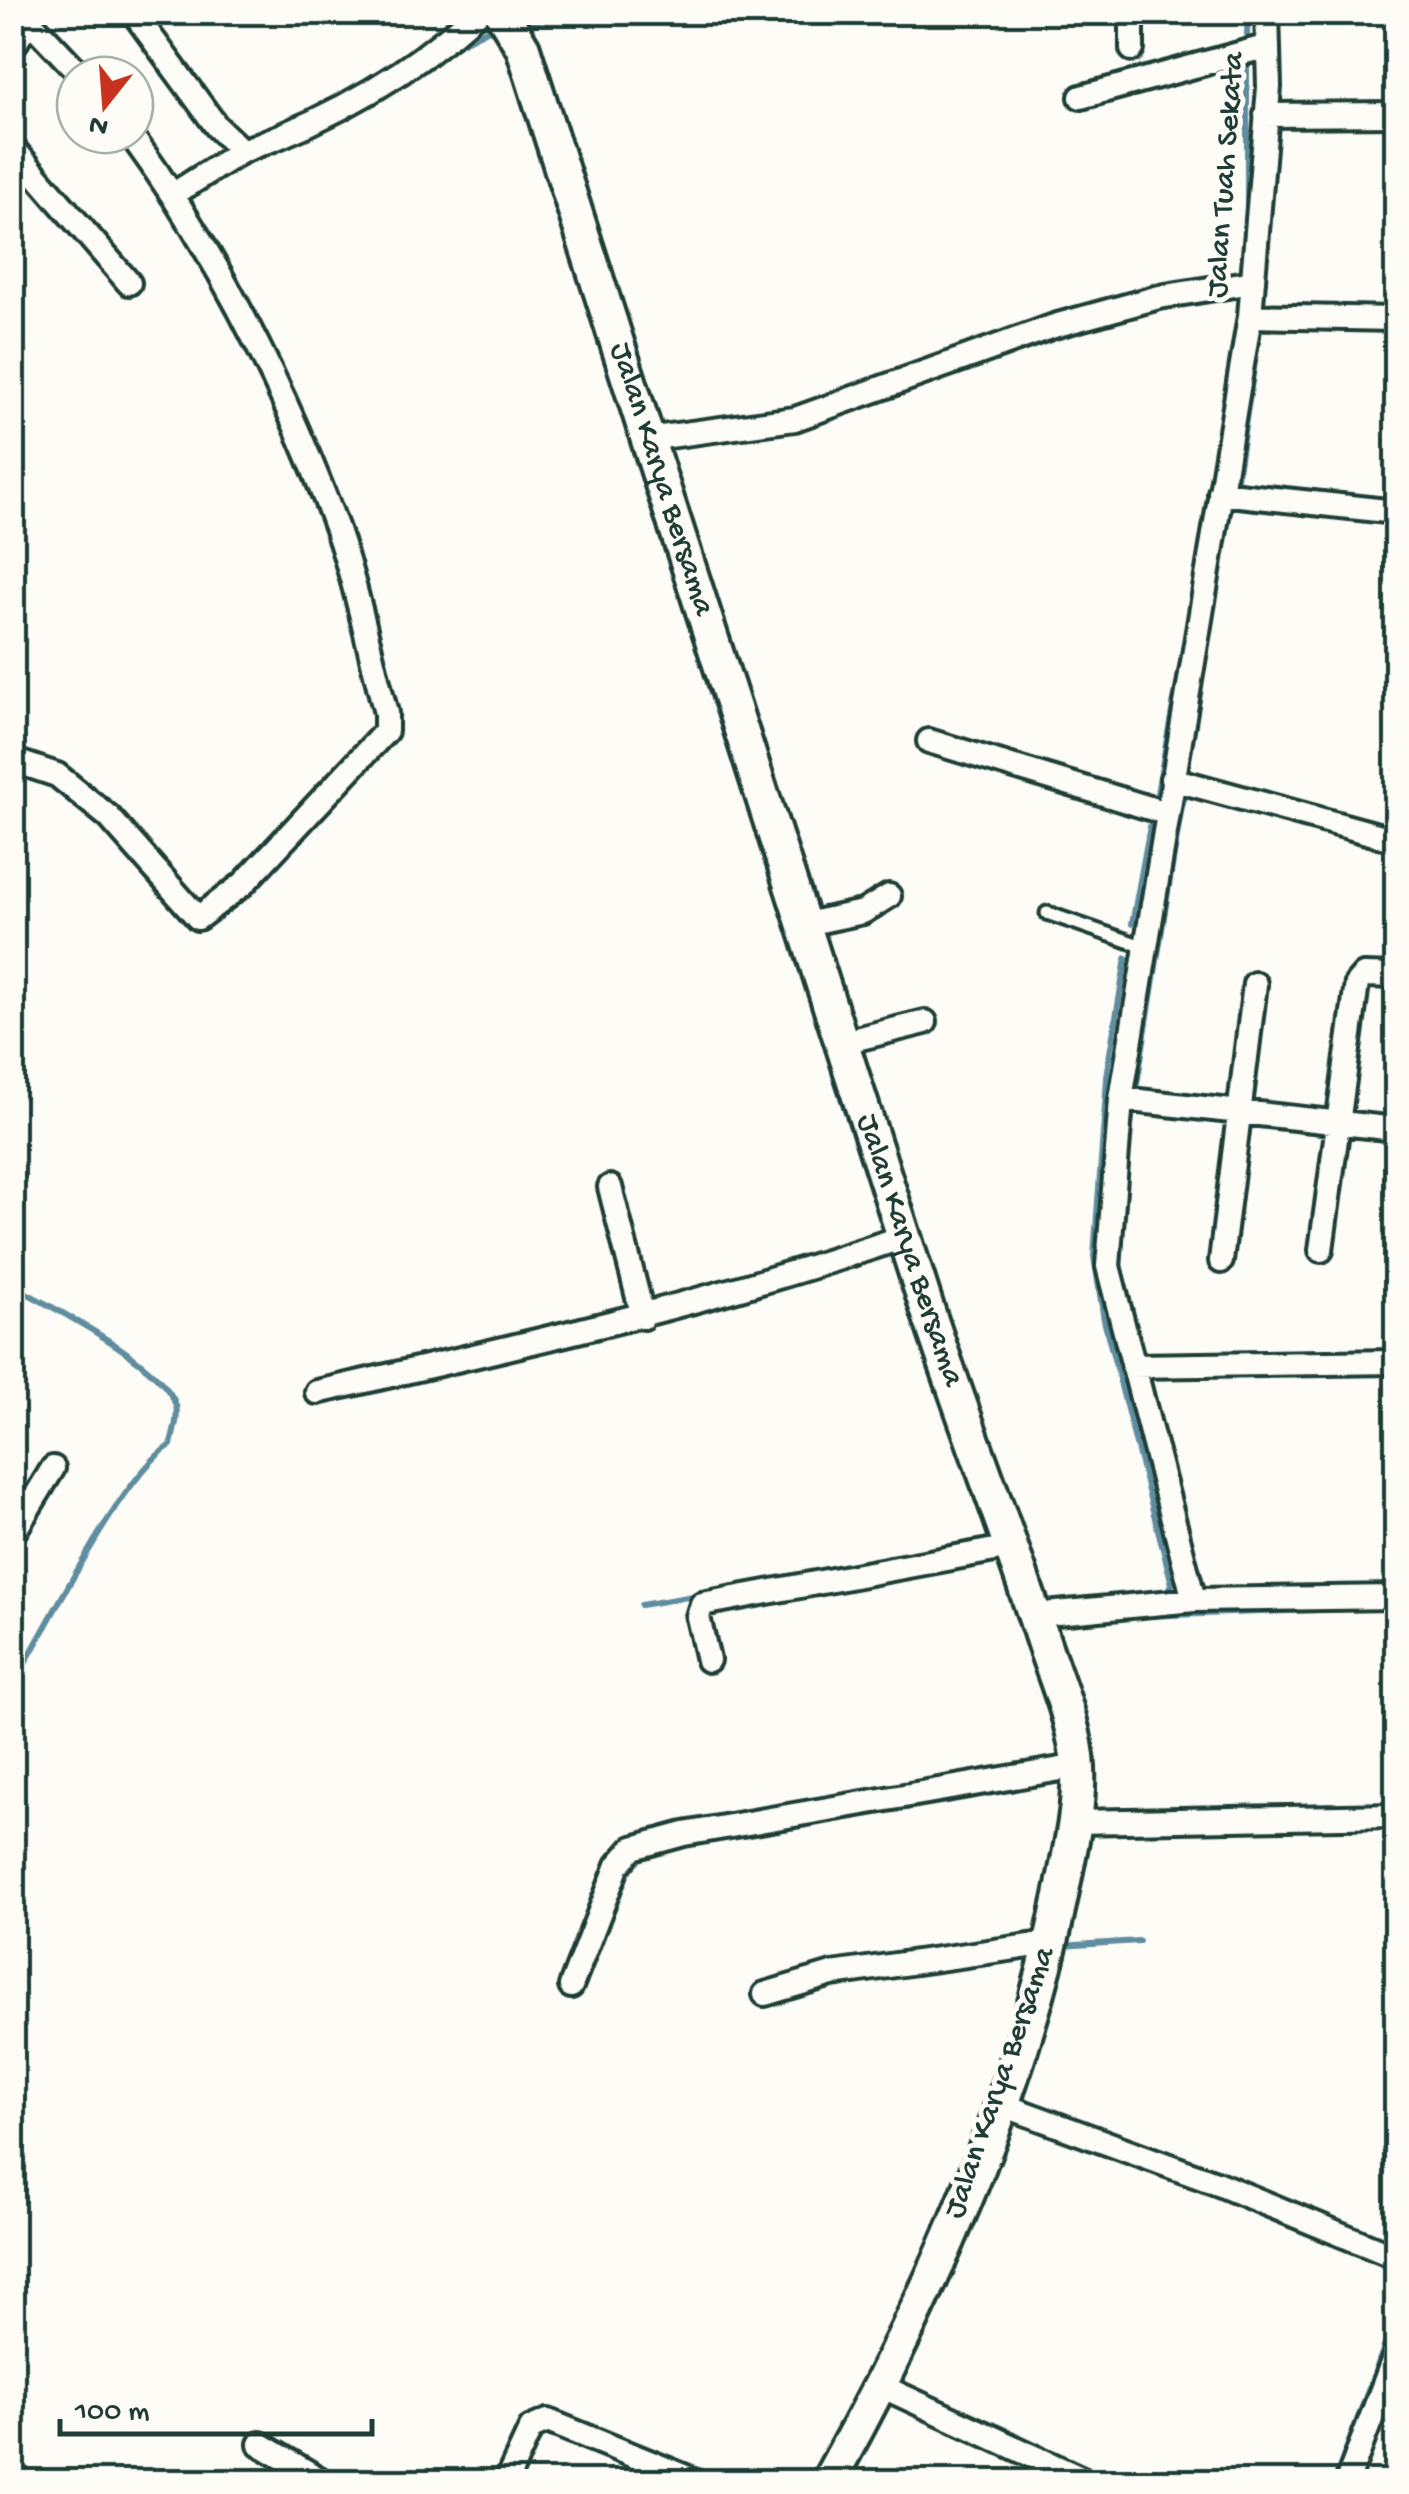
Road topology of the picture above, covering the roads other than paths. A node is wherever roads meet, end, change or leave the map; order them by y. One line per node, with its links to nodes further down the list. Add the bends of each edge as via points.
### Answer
1 (133, 12): 14 (street)
2 (478, 12): 14 (street, via 432,54 347,104)
3 (501, 12): 21 (street, Jalan Karya Bersama, via 523,48)
4 (1132, 12): 8 (street)
5 (1267, 12): 7 (street, Jalan Tuah Sekata)
6 (22, 23): 9 (street)
7 (1268, 46): 10 (street); 12 (street, Jalan Tuah Sekata)
8 (1132, 48)
9 (58, 55)
10 (1081, 98)
11 (1396, 114): 12 (street)
12 (1266, 115): 17 (street, Jalan Tuah Sekata)
13 (12, 147): 18 (street)
14 (242, 151): 16 (street)
15 (145, 155): 16 (street)
16 (172, 195): 25 (street, via 263,357 332,516 386,732 243,884 198,918 109,817 56,775)
17 (1254, 282): 19 (street, Jalan Tuah Sekata); 21 (street, via 1054,326 795,419)
18 (129, 283)
19 (1250, 316): 20 (street, Jalan Tuah Sekata); 22 (street)
20 (1396, 319)
21 (647, 439): 31 (street, Jalan Karya Bersama)
22 (1220, 493): 23 (street); 26 (street)
23 (1396, 512)
24 (929, 741): 27 (street)
25 (12, 760)
26 (1172, 779): 27 (street); 28 (street)
27 (1166, 814): 32 (street)
28 (1396, 840)
29 (889, 896): 31 (street, via 863,912)
30 (1047, 913): 32 (lane)
31 (801, 925): 36 (street, Jalan Karya Bersama)
32 (1145, 947): 37 (street)
33 (1396, 976): 39 (street, via 1364,975 1356,983)
34 (1254, 984): 38 (street)
35 (925, 1022): 36 (street)
36 (840, 1042): 42 (street, Jalan Karya Bersama)
37 (1121, 1099): 38 (street); 47 (street, via 1108,1266)
38 (1237, 1112): 39 (street); 44 (street)
39 (1336, 1122): 40 (street); 43 (street)
40 (1396, 1129)
41 (610, 1187): 45 (street)
42 (904, 1237): 45 (street); 51 (street, Jalan Karya Bersama)
43 (1322, 1250)
44 (1221, 1261)
45 (643, 1317): 48 (street)
46 (1396, 1362): 47 (street)
47 (1133, 1366): 53 (street)
48 (316, 1392)
49 (52, 1468): 50 (street)
50 (12, 1535)
51 (1011, 1547): 54 (street, Jalan Karya Bersama); 55 (street, via 702,1604 698,1617)
52 (1396, 1597): 53 (street)
53 (1194, 1600): 54 (street)
54 (1035, 1616): 56 (street, Jalan Karya Bersama)
55 (708, 1660)
56 (1078, 1766): 58 (street, Jalan Karya Bersama); 60 (street, via 633,1848 618,1865)
57 (1396, 1816): 58 (street)
58 (1075, 1822): 59 (street, Jalan Karya Bersama)
59 (1052, 1943): 61 (street, via 832,1974); 62 (street, Jalan Karya Bersama)
60 (571, 1986)
61 (766, 1994)
62 (1000, 2104): 63 (street); 65 (street, Jalan Karya Bersama)
63 (1396, 2256)
64 (1396, 2354): 72 (street)
65 (881, 2386): 70 (street, Jalan Karya Bersama); 71 (street)
66 (260, 2444): 67 (street)
67 (324, 2482)
68 (506, 2482): 69 (street, via 530,2428 548,2421)
69 (698, 2482)
70 (828, 2482)
71 (1089, 2482)
72 (1348, 2482)

